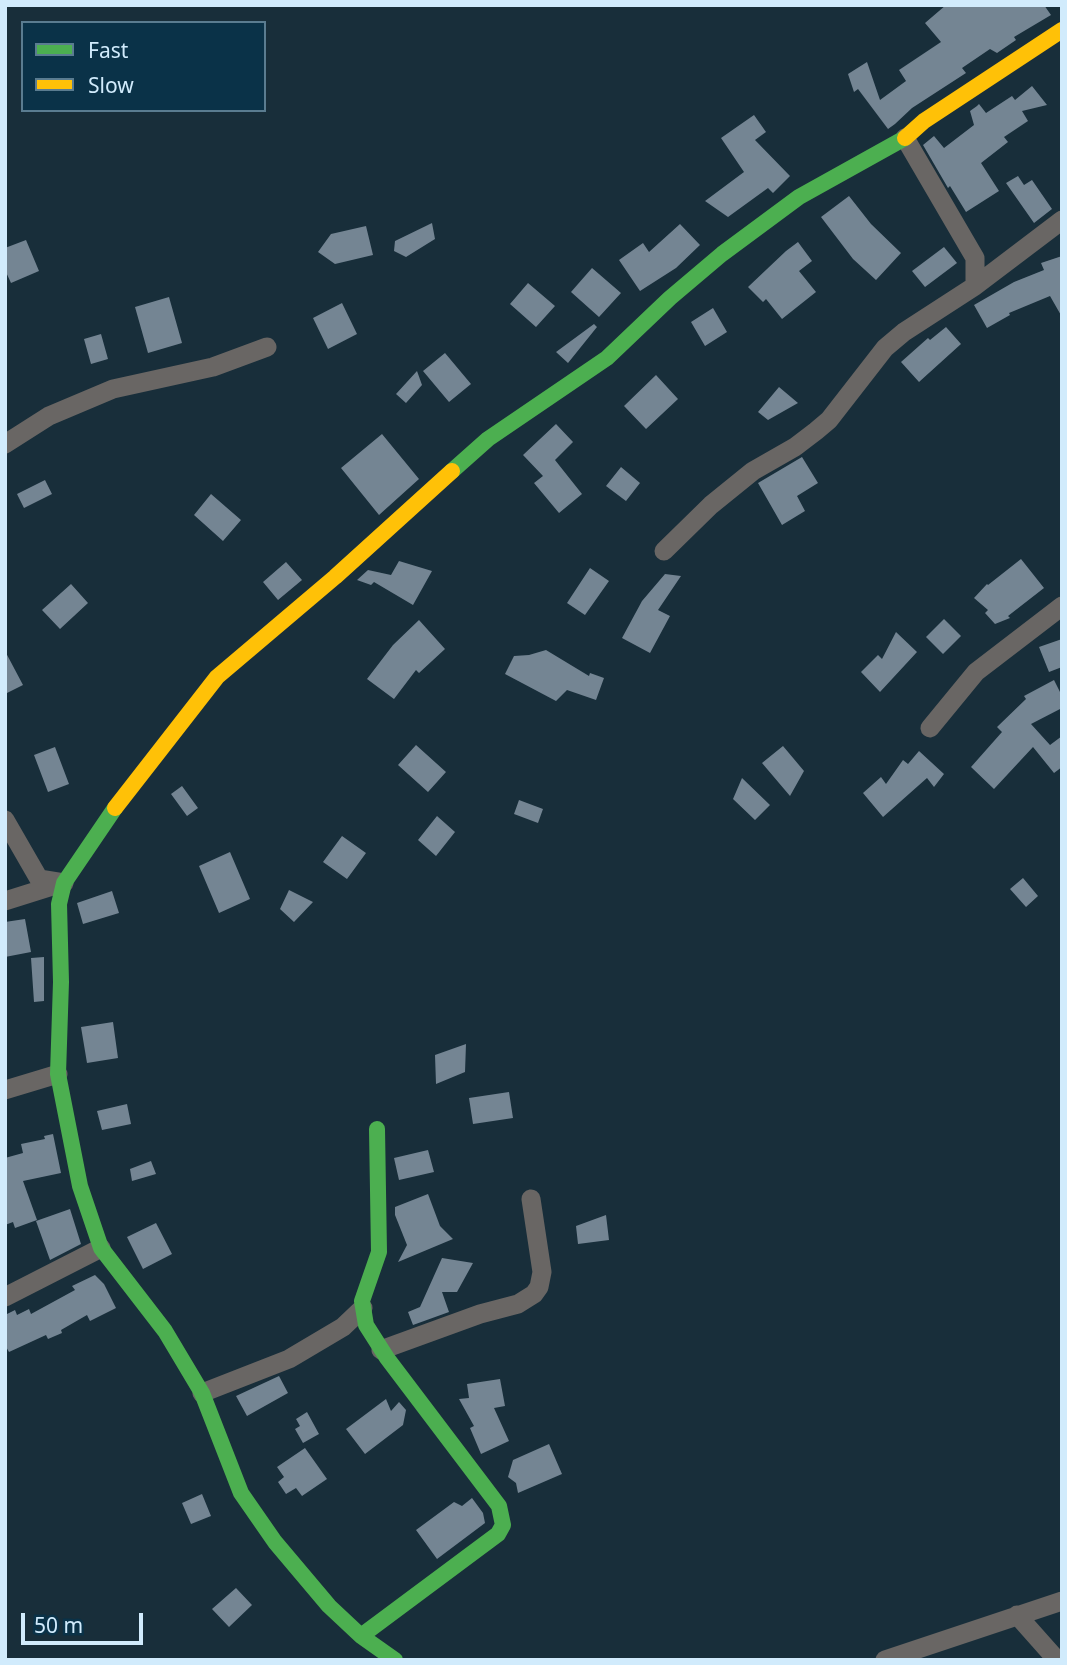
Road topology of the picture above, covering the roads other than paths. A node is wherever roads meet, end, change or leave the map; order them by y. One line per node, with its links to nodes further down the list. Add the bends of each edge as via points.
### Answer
1 (1060, 35): 2 (street, via 924,121)
2 (905, 138): 4 (street, via 975,258); 11 (street, via 799,197 722,254 607,358 488,439 217,677 116,806)
3 (1062, 220): 4 (street)
4 (975, 286): 7 (street, via 885,348 817,431 753,471)
5 (267, 347): 6 (street, via 212,367 113,389 49,416)
6 (5, 444)
7 (664, 551)
8 (1062, 606): 9 (street, via 976,671)
9 (930, 728)
10 (5, 820): 11 (street, via 39,879)
11 (64, 883): 12 (street); 13 (street, via 59,905)
12 (5, 901)
13 (58, 1074): 14 (street); 17 (street, via 80,1186)
14 (5, 1090)
15 (377, 1129): 19 (street, via 379,1252 362,1301)
16 (531, 1199): 20 (street, via 542,1272 534,1294 518,1304)
17 (101, 1248): 18 (street); 21 (street, via 165,1331)
18 (5, 1297)
19 (365, 1317): 20 (street); 21 (street, via 279,1364)
20 (381, 1350): 24 (street, via 499,1506 503,1525 498,1534)
21 (202, 1393): 24 (street, via 241,1493 284,1553)
22 (1062, 1601): 23 (street)
23 (1017, 1615): 26 (street); 27 (street)
24 (361, 1636): 25 (street)
25 (395, 1660)
26 (885, 1660)
27 (1058, 1660)

